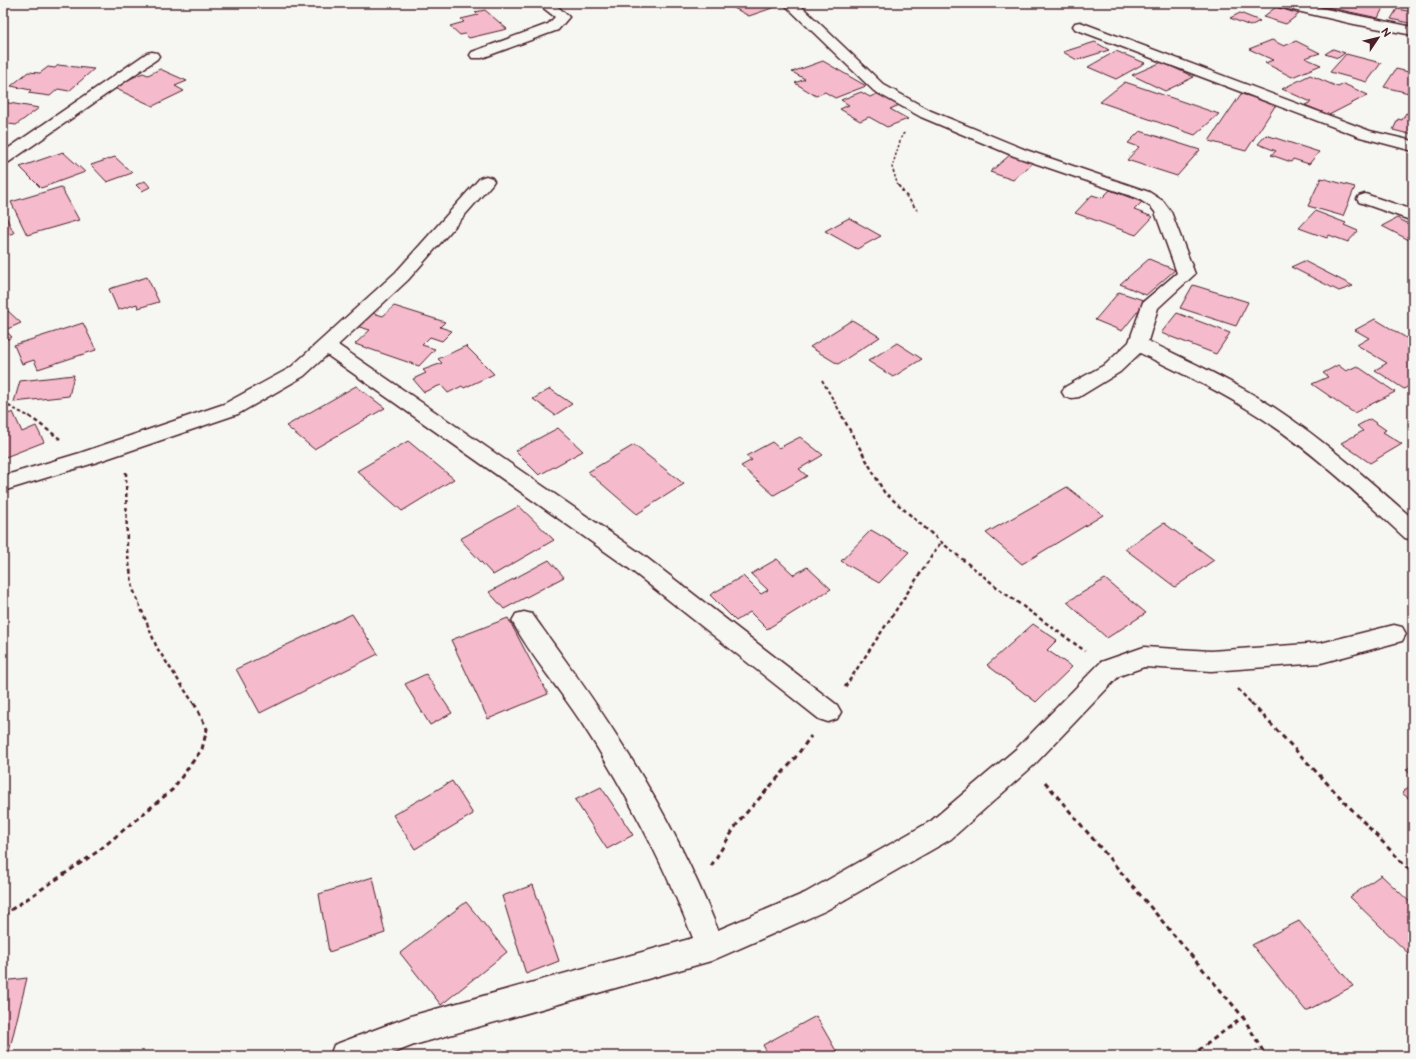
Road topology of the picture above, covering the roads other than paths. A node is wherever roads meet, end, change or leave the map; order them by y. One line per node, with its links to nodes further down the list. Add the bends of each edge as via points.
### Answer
1 (544, 3): 6 (street, via 562,17 553,27)
2 (790, 3): 13 (street, via 879,88 926,114 1020,153 1143,196 1157,204 1163,212 1186,274 1149,306)
3 (1280, 3): 5 (street)
4 (1080, 26): 8 (street, via 1366,134)
5 (1413, 30)
6 (477, 55)
7 (152, 56): 9 (street)
8 (1413, 146)
9 (3, 159)
10 (486, 180): 14 (street, via 402,276)
11 (1365, 199): 12 (street)
12 (1413, 216)
13 (1138, 344): 15 (street, via 1113,368); 17 (street, via 1212,380 1268,412 1345,470)
14 (326, 346): 16 (street, via 297,372 231,409); 20 (street, via 635,561)
15 (1072, 392)
16 (3, 484)
17 (1413, 532)
18 (524, 621): 21 (street, via 597,726 649,813 692,897)
19 (1394, 634): 21 (street, via 1321,653 1211,661 1144,657 1110,669 1024,757 941,830 815,902)
20 (828, 712)
21 (711, 947): 22 (street, via 414,1030)
22 (345, 1056)

